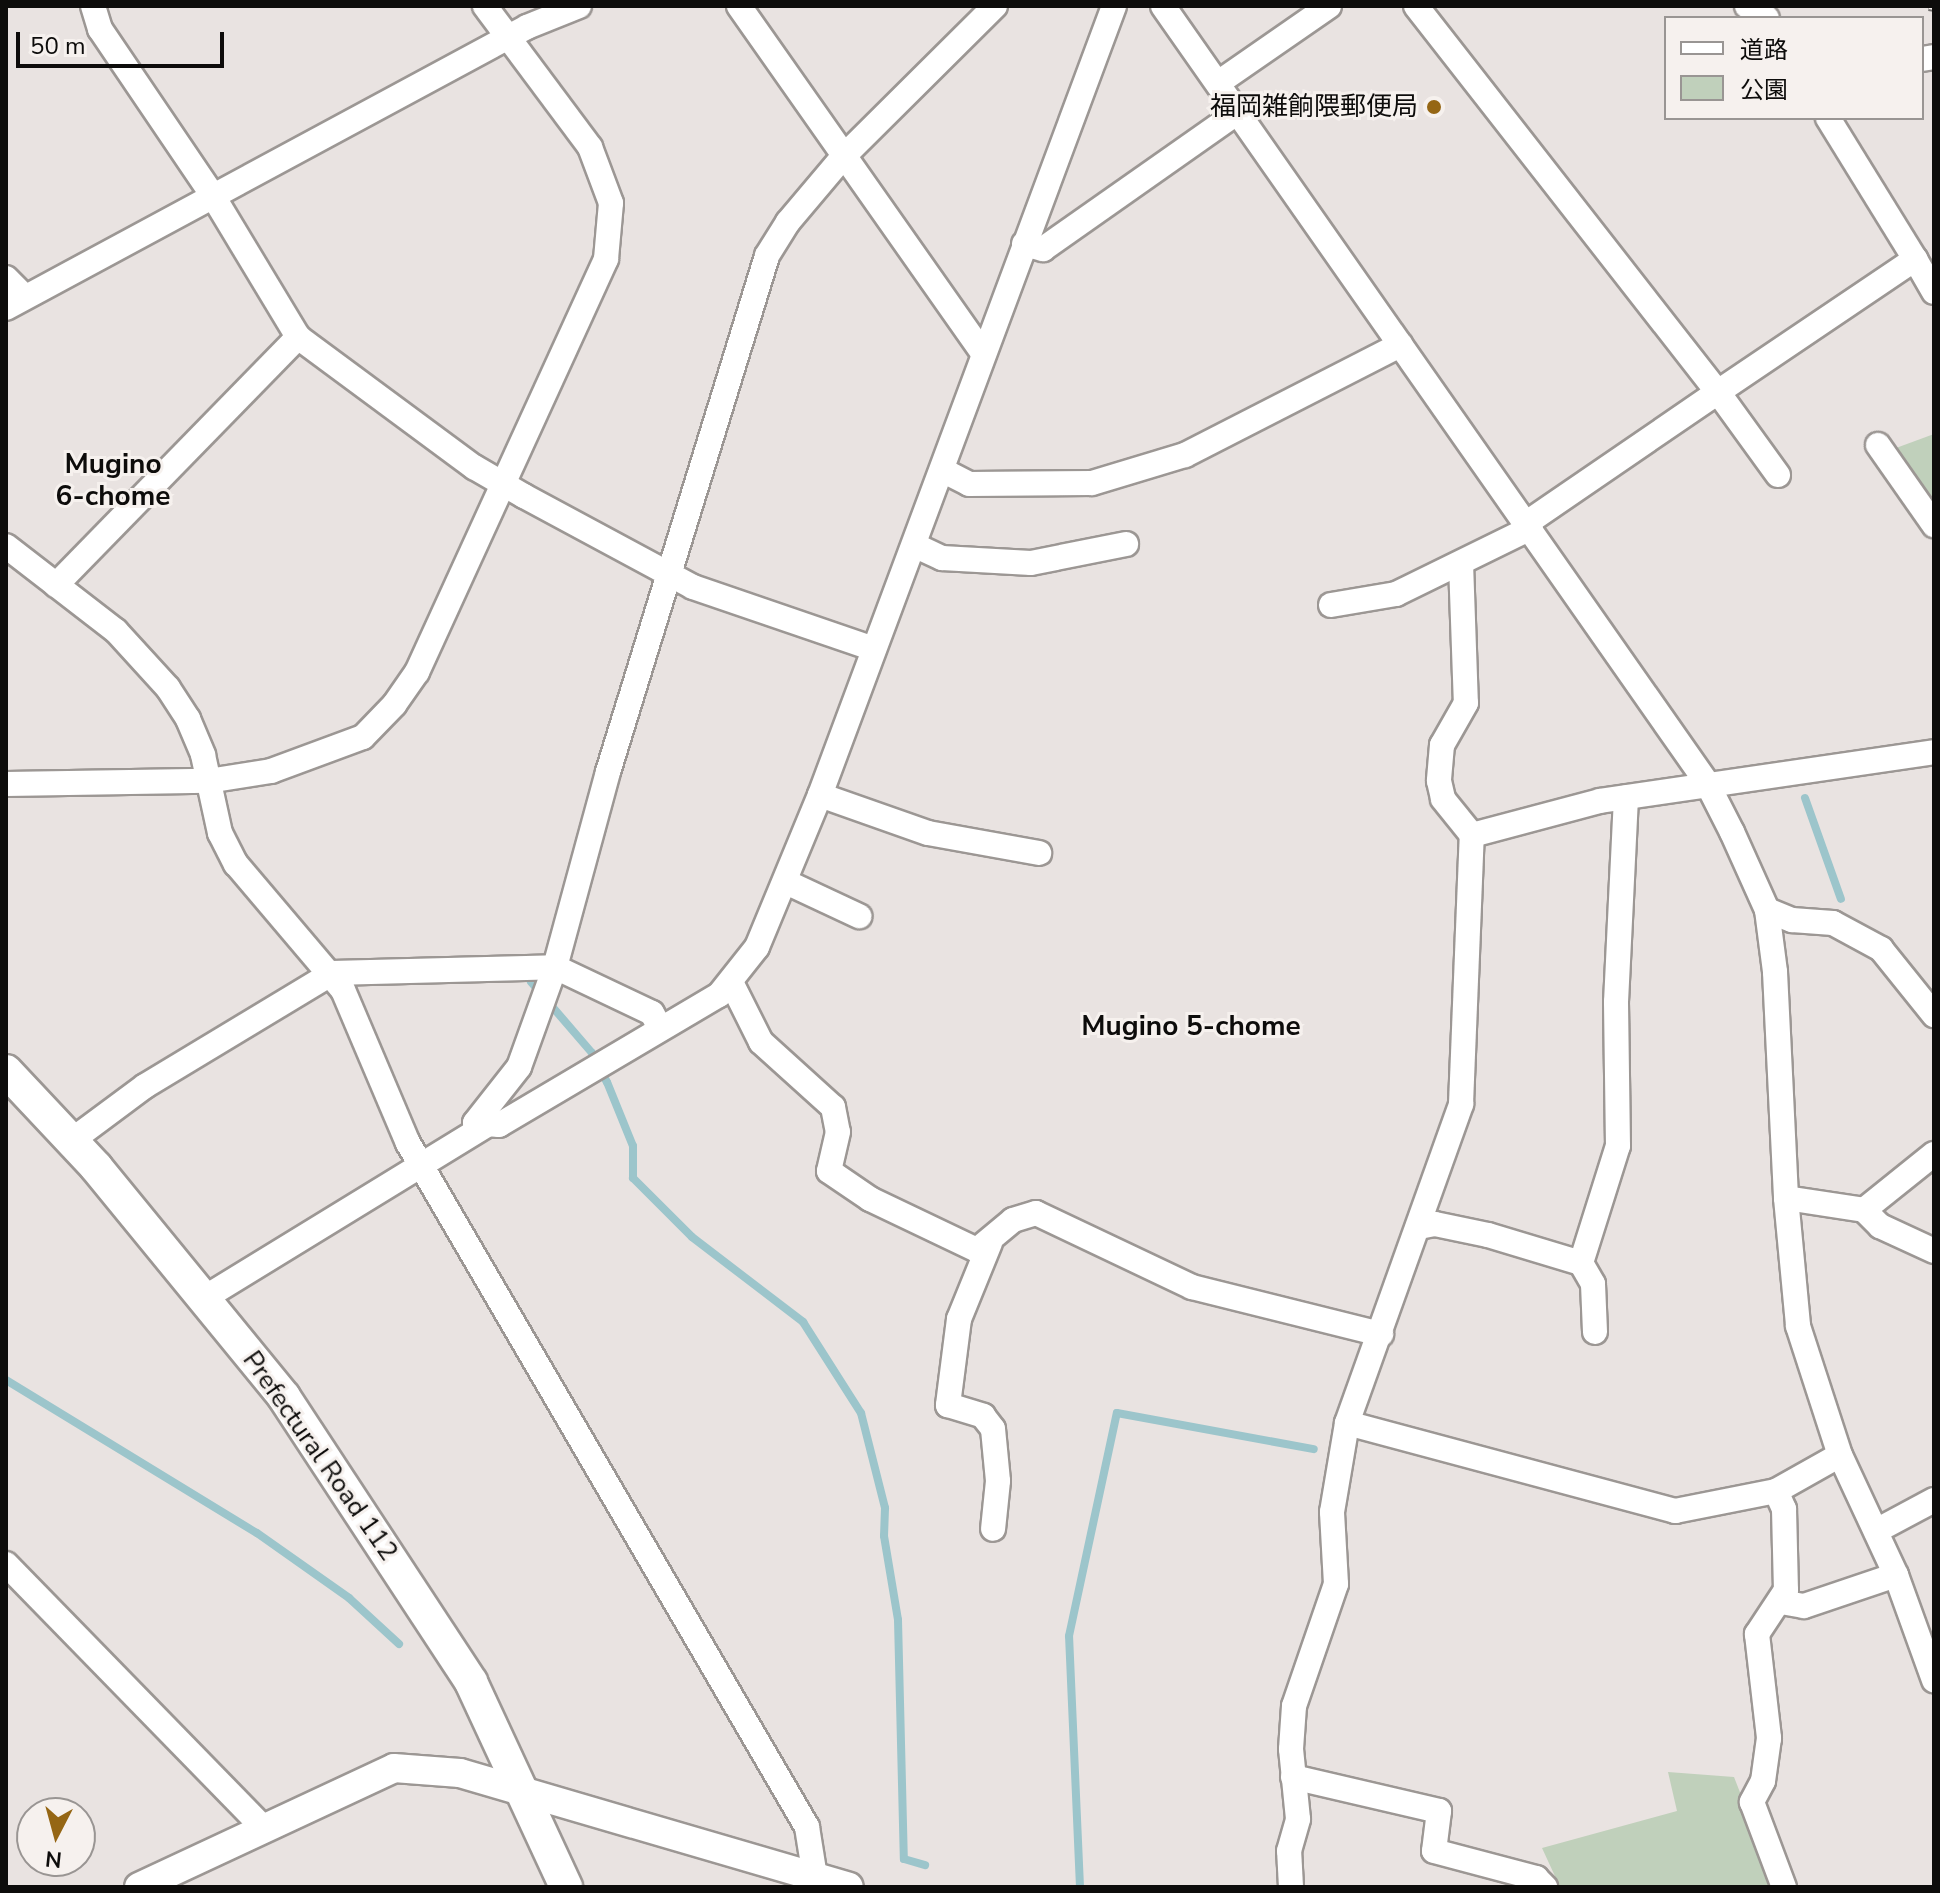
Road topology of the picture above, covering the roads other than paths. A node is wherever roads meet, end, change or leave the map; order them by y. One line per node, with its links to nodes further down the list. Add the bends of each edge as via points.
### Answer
1 (93, 6): 15 (street, via 100,29)
2 (485, 6): 10 (street)
3 (579, 6): 10 (street)
4 (739, 6): 14 (street)
5 (995, 6): 14 (street)
6 (1114, 6): 16 (street)
7 (1163, 6): 11 (street)
8 (1329, 6): 11 (street)
9 (1416, 6): 24 (street)
10 (508, 39): 15 (street); 28 (street, via 590,147 611,203 606,259)
11 (1218, 83): 12 (street)
12 (1238, 112): 16 (street, via 1043,249); 22 (street)
13 (1829, 120): 17 (street)
14 (842, 158): 23 (street); 35 (street, via 767,256)
15 (213, 196): 20 (street); 21 (street)
16 (1024, 244): 23 (street)
17 (1924, 259): 19 (street); 24 (street)
18 (6, 278): 20 (street)
19 (1934, 292)
20 (15, 302)
21 (298, 337): 28 (street); 36 (street)
22 (1400, 345): 26 (street, via 1185,455 1092,483 969,484); 29 (street)
23 (983, 353): 26 (street)
24 (1718, 392): 27 (street); 29 (street)
25 (1878, 445): 30 (street)
26 (942, 470): 32 (street)
27 (1778, 475)
28 (499, 483): 35 (street); 40 (street, via 417,672 363,737 271,771)
29 (1529, 525): 34 (street); 41 (street)
30 (1934, 525)
31 (1126, 544): 32 (street, via 1031,563 942,558)
32 (914, 545): 38 (street)
33 (6, 546): 36 (street)
34 (1461, 563): 37 (street, via 1396,594); 45 (street, via 1466,703 1442,745 1439,781 1443,799)
35 (669, 573): 38 (street, via 693,587); 50 (street)
36 (56, 585): 40 (street, via 116,631 168,688 188,719)
37 (1331, 605)
38 (874, 649): 43 (street)
39 (1934, 752): 41 (street)
40 (208, 781): 42 (street); 51 (street, via 220,833 236,864)
41 (1707, 783): 44 (street); 48 (street)
42 (6, 784)
43 (820, 795): 46 (street, via 928,833); 47 (street)
44 (1626, 797): 45 (street); 65 (street, via 1616,1002 1618,1146)
45 (1472, 835): 62 (street, via 1461,1104)
46 (1039, 853)
47 (786, 882): 49 (street); 52 (street, via 757,947)
48 (1767, 910): 53 (street, via 1792,920 1833,923 1881,949); 60 (street)
49 (859, 916)
50 (555, 967): 51 (street); 54 (street, via 652,1013); 56 (street, via 519,1067 475,1123)
51 (332, 973): 57 (street, via 145,1086); 59 (street)
52 (732, 984): 54 (street); 63 (street, via 761,1042 833,1107 838,1132 829,1171 837,1180 977,1250)
53 (1934, 1015)
54 (659, 1026): 56 (street, via 499,1125)
55 (6, 1071): 57 (main road, Prefectural Road 112)
56 (492, 1122): 59 (street)
57 (71, 1141): 66 (main road, Prefectural Road 112)
58 (1934, 1154): 61 (street)
59 (421, 1163): 66 (street); 82 (street, via 807,1827)
60 (1786, 1198): 61 (street); 70 (street, via 1798,1326)
61 (1864, 1210): 64 (street, via 1880,1226)
62 (1419, 1227): 65 (street, via 1435,1224 1488,1235); 68 (street)
63 (990, 1243): 68 (street, via 1013,1220 1036,1213 1192,1287); 73 (street, via 959,1319 948,1405 983,1416 993,1429 998,1467)
64 (1934, 1251)
65 (1581, 1263): 67 (street, via 1593,1284)
66 (206, 1297): 80 (main road, Prefectural Road 112, via 284,1397 471,1682)
67 (1595, 1332)
68 (1381, 1334): 69 (street)
69 (1347, 1423): 71 (street, via 1675,1511); 79 (street, via 1332,1512 1336,1584 1294,1706)
70 (1840, 1455): 71 (street); 74 (street)
71 (1776, 1491): 77 (street, via 1787,1539)
72 (1934, 1500): 74 (street)
73 (993, 1529)
74 (1876, 1531): 76 (street)
75 (6, 1564): 81 (street)
76 (1896, 1575): 77 (street, via 1804,1606); 78 (street)
77 (1781, 1602): 88 (street, via 1757,1634 1769,1738 1763,1781 1752,1802)
78 (1934, 1680)
79 (1293, 1777): 86 (street, via 1298,1819 1289,1851); 87 (street, via 1439,1811 1434,1851 1536,1878)
80 (524, 1794): 81 (street, via 460,1773 394,1768); 82 (street); 84 (main road, Prefectural Road 112)
81 (262, 1826): 83 (street)
82 (815, 1877): 85 (street)
83 (139, 1887)
84 (566, 1887)
85 (849, 1887)
86 (1291, 1887)
87 (1545, 1887)
88 (1784, 1887)

